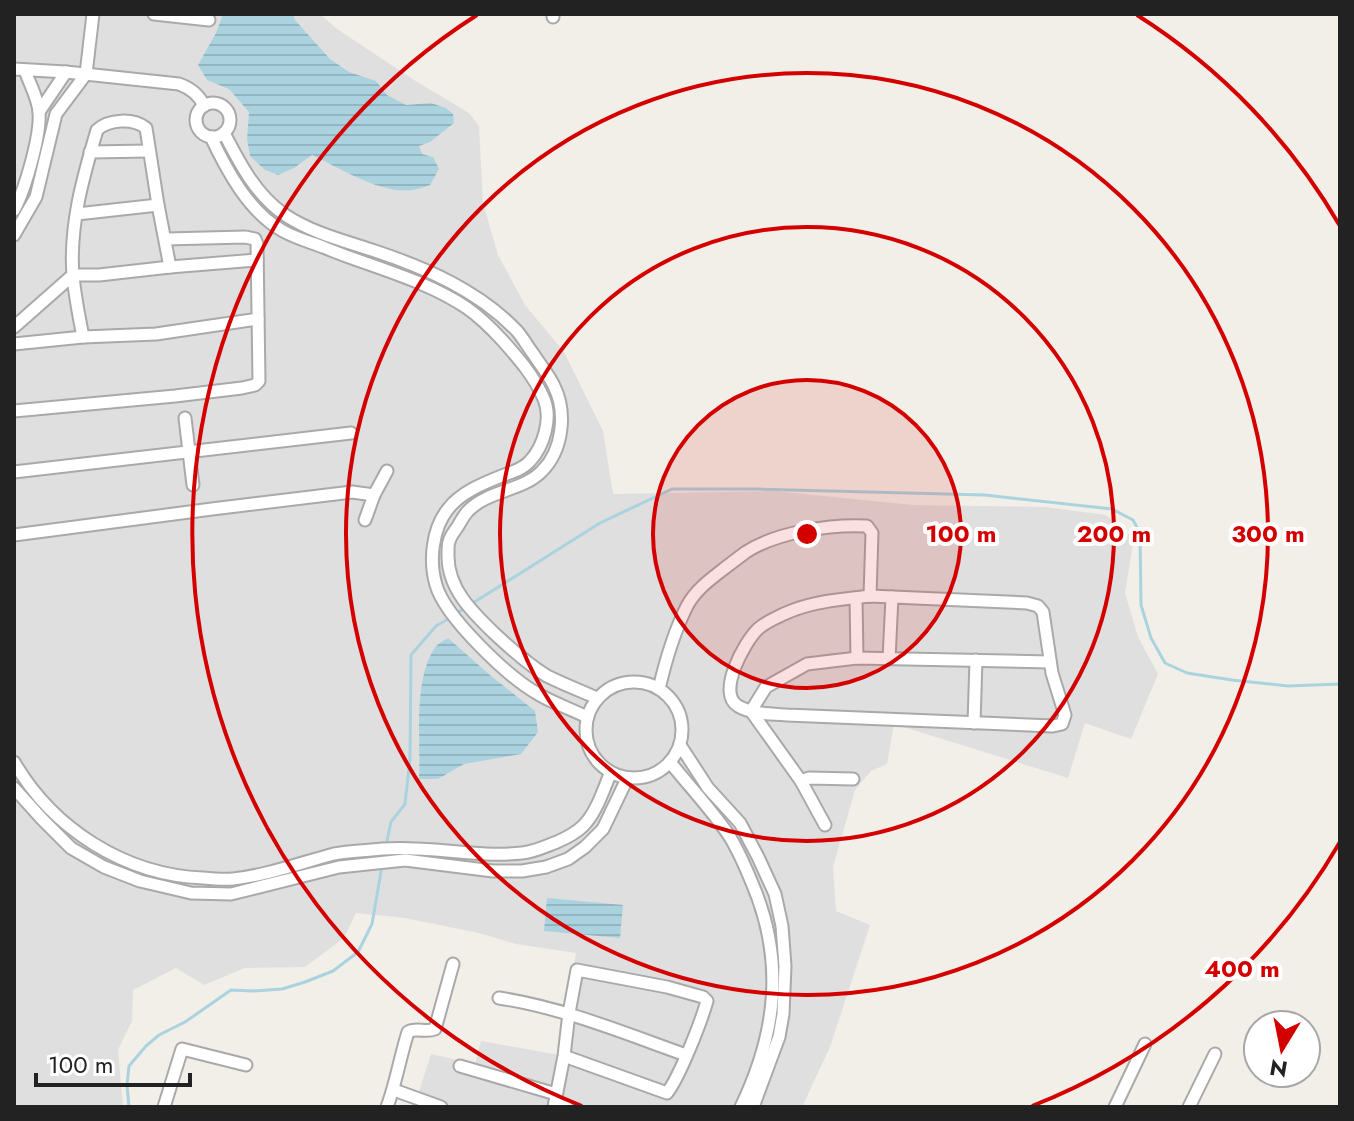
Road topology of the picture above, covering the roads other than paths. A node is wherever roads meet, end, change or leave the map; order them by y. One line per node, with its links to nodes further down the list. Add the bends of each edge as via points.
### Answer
1 (93, 14): 6 (street)
2 (154, 14): 3 (street)
3 (209, 20)
4 (19, 69): 5 (street); 8 (street)
5 (66, 72): 6 (street); 8 (street)
6 (86, 74): 7 (street, via 179,84); 16 (street, via 56,114 36,197)
7 (204, 106): 9 (street, via 214,103 227,110 230,119); 10 (street, via 196,121)
8 (39, 112): 14 (street, via 29,171)
9 (224, 133): 10 (street); 44 (street, via 243,170 283,214 461,288 518,331 548,373 562,414 555,452 541,474 467,511 448,543 447,567 459,595 509,648 546,675)
10 (211, 137): 46 (street, via 233,180 283,231 444,294 470,310 526,366 546,403 543,439 529,463 472,489 448,509 435,535 436,585 456,619 495,660 537,693)
11 (149, 151): 12 (street); 12 (street, via 144,125 112,121 97,130); 13 (street)
12 (90, 152): 15 (street)
13 (158, 205): 15 (street); 17 (street)
14 (14, 210)
15 (77, 214): 20 (street)
16 (14, 235)
17 (166, 239): 18 (street, via 253,237); 19 (street)
18 (257, 260): 19 (street); 21 (street)
19 (170, 267): 20 (street)
20 (73, 275): 22 (street); 23 (street)
21 (258, 319): 23 (street, via 156,334); 25 (street, via 255,385)
22 (14, 327)
23 (83, 337): 24 (street)
24 (14, 344)
25 (14, 411)
26 (185, 418): 28 (street)
27 (351, 433): 28 (street)
28 (189, 452): 30 (street); 31 (street)
29 (387, 471): 32 (street)
30 (14, 472)
31 (193, 485)
32 (374, 495): 33 (street); 35 (street, via 352,492)
33 (365, 520)
34 (14, 529): 35 (street)
35 (14, 535)
36 (870, 596): 37 (street); 38 (street); 43 (street, via 872,533 867,526 821,528 749,550 704,584 688,605)
37 (892, 597): 40 (street); 42 (street, via 1038,606)
38 (856, 598): 39 (street); 45 (street, via 791,611 758,629 729,686 736,706)
39 (857, 658): 40 (street); 45 (street, via 807,664 766,687)
40 (889, 659): 41 (street)
41 (976, 660): 42 (street); 47 (street)
42 (1050, 662): 47 (street, via 1065,715 1062,724)
43 (659, 689): 44 (street, via 628,682); 48 (street, via 680,714)
44 (597, 698): 46 (street)
45 (751, 711): 47 (street); 54 (street)
46 (587, 717): 51 (street, via 591,753)
47 (974, 723)
48 (680, 745): 50 (street); 73 (street, via 708,788 740,823 775,894 782,926 783,1014)
49 (14, 762): 51 (street, via 56,816 116,857 183,877 230,879 337,854 405,847 525,853 582,827)
50 (670, 762): 52 (street, via 652,775); 72 (street, via 728,834 768,928 773,999 767,1034)
51 (611, 772): 52 (street)
52 (627, 779): 55 (street, via 603,829 568,859 546,867 493,871 405,860 339,867 231,894 191,893 104,867 71,848)
53 (853, 779): 54 (street)
54 (801, 781): 56 (street)
55 (14, 788)
56 (825, 825)
57 (453, 964): 66 (street, via 435,1029 408,1032)
58 (499, 998): 59 (street)
59 (569, 1013): 62 (street); 62 (street, via 577,970 703,997 708,1002); 63 (street)
60 (1145, 1044): 74 (street)
61 (1215, 1054): 75 (street)
62 (686, 1055): 63 (street, via 667,1093)
63 (564, 1056): 67 (street)
64 (246, 1065): 68 (street, via 182,1049)
65 (460, 1066): 67 (street)
66 (394, 1090): 69 (street); 70 (street)
67 (555, 1101): 71 (street)
68 (164, 1107)
69 (387, 1107)
70 (441, 1107)
71 (567, 1107)
72 (741, 1107)
73 (753, 1107)
74 (1115, 1107)
75 (1189, 1107)

